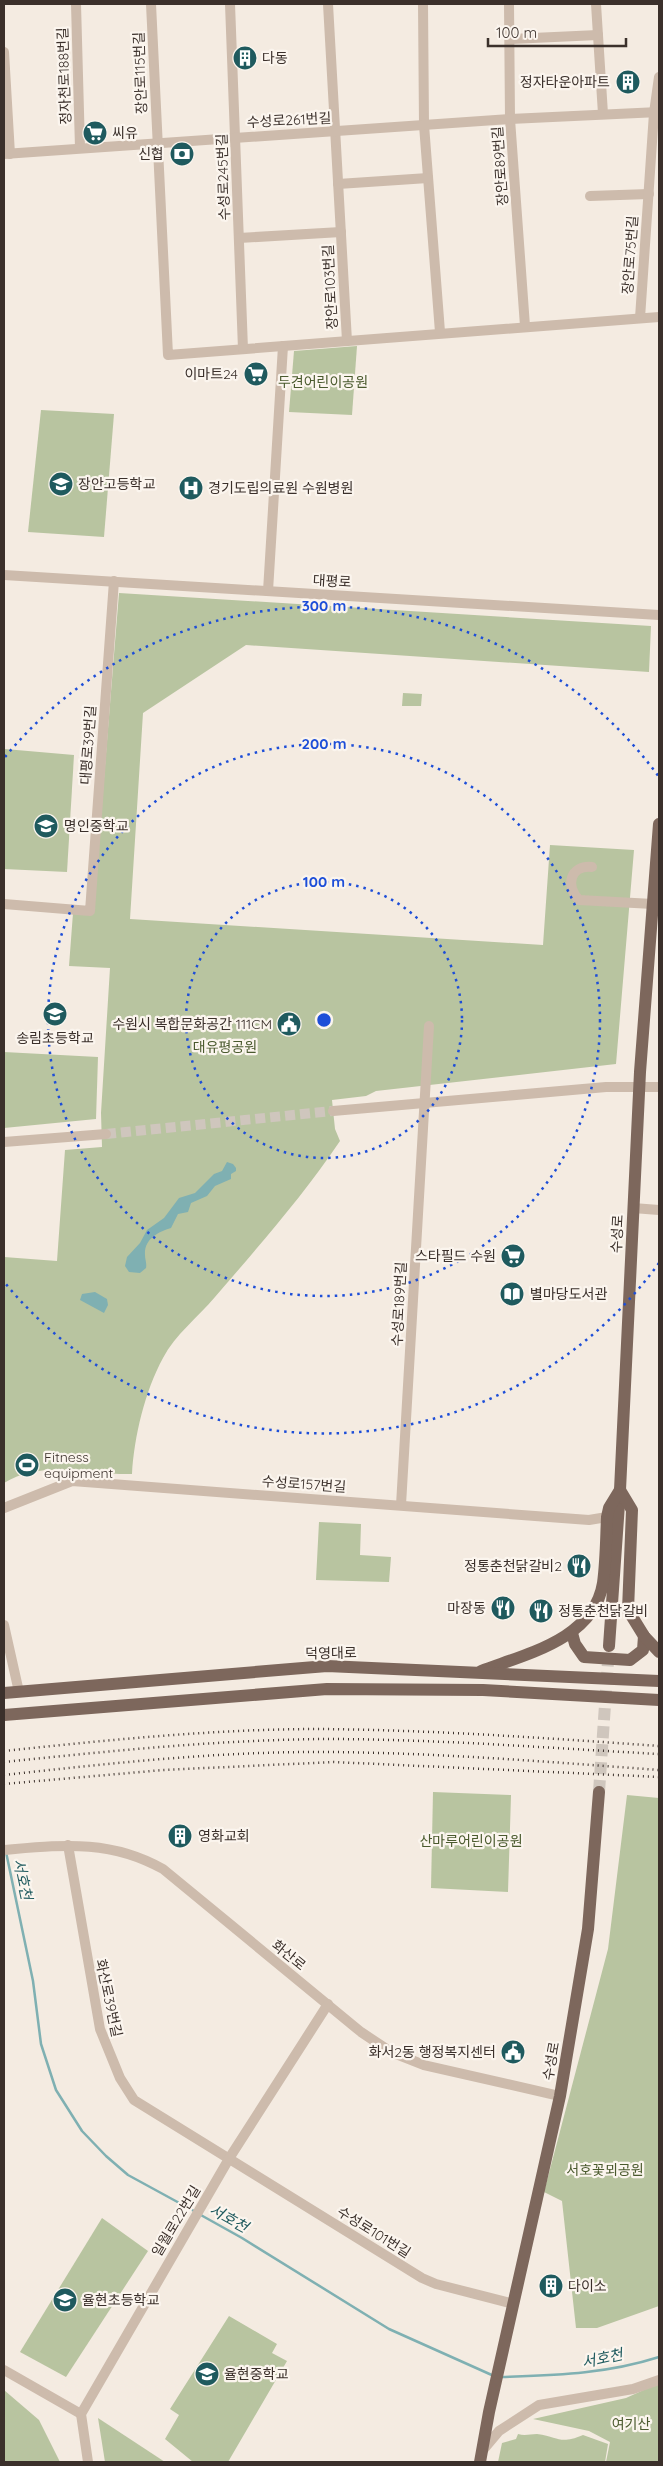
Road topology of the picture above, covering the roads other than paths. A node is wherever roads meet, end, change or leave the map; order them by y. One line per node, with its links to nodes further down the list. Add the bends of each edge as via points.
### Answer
1 (76, 4): 19 (street, 정자천로188번길)
2 (151, 4): 18 (street, 장안로115번길)
3 (230, 4): 17 (street, 수성로245번길)
4 (328, 4): 16 (street, 장안로103번길)
5 (423, 4): 15 (street)
6 (509, 4): 9 (street, 장안로89번길)
7 (596, 4): 8 (street)
8 (598, 35): 9 (street); 13 (street)
9 (511, 40): 14 (street, 장안로89번길)
10 (4, 52): 20 (street)
11 (659, 77): 12 (street, 장안로75번길)
12 (657, 112): 13 (street, 수성로261번길); 23 (street, 장안로75번길)
13 (603, 114): 14 (street, 수성로261번길)
14 (510, 119): 15 (street, 수성로261번길); 29 (street, 장안로89번길)
15 (424, 125): 16 (street, 수성로261번길); 21 (street)
16 (335, 132): 17 (street, 수성로261번길); 22 (street, 장안로103번길)
17 (235, 136): 18 (street, 수성로261번길); 26 (street, 수성로245번길)
18 (156, 142): 19 (street); 33 (street, via 168,355)
19 (80, 148): 20 (street)
20 (7, 154)
21 (428, 178): 22 (street); 30 (street)
22 (338, 184): 25 (street, 장안로103번길)
23 (648, 194): 24 (street, 장안로75번길); 28 (street, 장안로75번길)
24 (590, 196)
25 (341, 232): 26 (street, 장안로103번길); 31 (street, 장안로103번길)
26 (239, 238): 33 (street, 수성로245번길)
27 (659, 317): 28 (street)
28 (640, 318): 29 (street)
29 (525, 326): 30 (street)
30 (440, 332): 31 (street)
31 (347, 341): 32 (street)
32 (282, 346): 33 (street); 36 (street)
33 (243, 349)
34 (4, 575): 35 (street, 대평로)
35 (114, 581): 36 (street, 대평로); 40 (street, 대평로39번길, via 90,911)
36 (268, 591): 37 (street, 대평로)
37 (659, 615)
38 (659, 824): 41 (main road, 수성로)
39 (592, 867): 41 (street, via 578,868 573,874 570,883 572,894 578,900)
40 (4, 904)
41 (653, 904): 43 (main road, 수성로)
42 (429, 1026): 45 (street, 수성로189번길)
43 (639, 1086): 44 (street); 45 (street); 49 (main road, 수성로)
44 (659, 1087)
45 (424, 1105): 46 (street); 52 (street, 수성로189번길)
46 (333, 1111)
47 (106, 1134): 48 (street)
48 (4, 1142)
49 (633, 1208): 50 (street); 51 (main road, 수성로)
50 (659, 1210)
51 (620, 1490): 54 (main road); 57 (main road, via 632,1510 628,1610); 58 (main road, 수성로)
52 (401, 1505): 53 (street, 수성로157번길, via 72,1481); 54 (street, 수성로157번길, via 589,1520)
53 (4, 1508)
54 (607, 1517): 56 (main road, via 603,1584 597,1602)
55 (4, 1625): 62 (street)
56 (572, 1633): 57 (main road, via 584,1657 630,1660 643,1650); 60 (main road)
57 (644, 1636): 59 (main road)
58 (609, 1646)
59 (659, 1652)
60 (475, 1673): 61 (main road, 덕영대로); 62 (main road, 덕영대로, via 327,1666)
61 (659, 1682)
62 (12, 1693)
63 (659, 1700): 64 (main road, via 483,1690 327,1689)
64 (10, 1714)
65 (600, 1792): 69 (main road, 수성로, via 588,1929)
66 (68, 1845): 67 (street, 화산로); 68 (street, 화산로, via 116,1849 163,1869); 70 (street, 화산로39번길, via 100,2029 120,2078 139,2104)
67 (4, 1850)
68 (328, 2004): 69 (street, 화산로, via 376,2043 406,2059); 70 (street, 일월로22번길)
69 (560, 2096): 71 (main road, 수성로)
70 (230, 2157): 71 (street, 수성로101번길, via 429,2281); 74 (street, 일월로22번길)
71 (514, 2304): 75 (main road, 수성로)
72 (4, 2370): 74 (street)
73 (659, 2380): 75 (street, via 633,2389 539,2405 499,2431)
74 (81, 2414): 76 (street)
75 (481, 2456)
76 (88, 2462)

